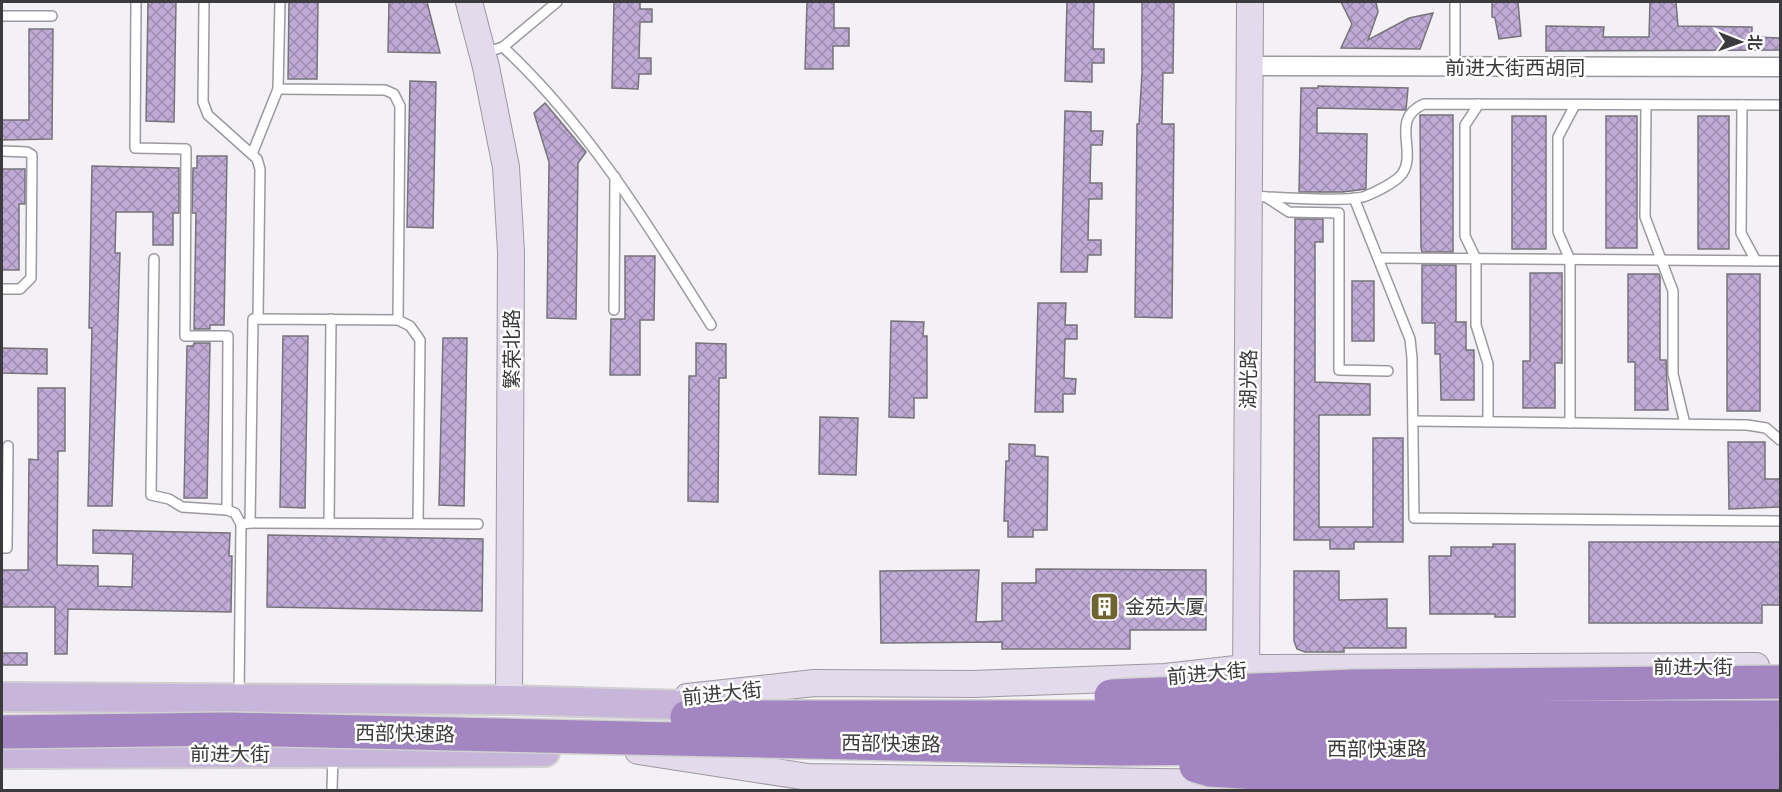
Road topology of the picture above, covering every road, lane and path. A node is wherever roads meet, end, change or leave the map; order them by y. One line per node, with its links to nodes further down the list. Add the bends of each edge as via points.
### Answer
1 (136, 2): 45 (lane, via 135,148 186,149 185,336 228,336)
2 (204, 2): 21 (lane, via 203,102 208,114)
3 (280, 2): 14 (lane)
4 (469, 2): 10 (main road, 繁荣北路)
5 (557, 2): 10 (lane)
6 (1250, 2): 11 (main road, 湖光路)
7 (1455, 2): 12 (lane)
8 (2, 16): 9 (lane)
9 (52, 16)
10 (493, 50): 22 (lane, via 537,79); 57 (main road, 繁荣北路, via 511,252)
11 (1250, 66): 12 (street, 前进大街西胡同); 23 (main road, 湖光路)
12 (1455, 67): 13 (street, 前进大街西胡同)
13 (1780, 67)
14 (278, 89): 21 (lane); 36 (lane, via 385,90 394,94 400,106)
15 (1479, 104): 16 (lane); 24 (lane, via 1424,104 1413,109 1406,122 1405,166 1401,175 1366,196); 27 (lane, via 1465,125 1465,236)
16 (1575, 105): 17 (lane); 28 (lane, via 1558,137 1558,232)
17 (1646, 105): 18 (lane); 29 (lane, via 1645,217)
18 (1742, 105): 19 (lane); 30 (lane, via 1741,234)
19 (1780, 105)
20 (2, 151): 32 (lane, via 32,155 31,278 20,289)
21 (252, 154): 34 (lane, via 260,169)
22 (615, 177): 33 (lane); 37 (lane)
23 (1258, 196): 24 (lane); 38 (lane, via 1289,212 1339,213 1339,370); 53 (main road, 湖光路)
24 (1354, 198): 25 (lane)
25 (1379, 258): 27 (lane); 39 (lane, via 1410,339)
26 (154, 259): 45 (lane, via 151,495 182,507)
27 (1476, 259): 28 (lane); 40 (lane, via 1476,325 1488,364)
28 (1570, 260): 29 (lane); 41 (lane)
29 (1663, 261): 30 (lane); 42 (lane, via 1673,291 1673,374)
30 (1756, 261): 31 (lane)
31 (1780, 261)
32 (2, 289)
33 (614, 310)
34 (258, 318): 35 (lane); 49 (lane, via 253,319)
35 (331, 319): 36 (lane); 47 (lane)
36 (398, 320): 48 (lane, via 410,326 420,340)
37 (711, 326)
38 (1388, 371)
39 (1413, 421): 40 (lane); 46 (lane, via 1414,518)
40 (1488, 422): 41 (lane)
41 (1570, 423): 42 (lane)
42 (1685, 424): 43 (lane, via 1766,428)
43 (1780, 440)
44 (8, 446): 51 (lane, via 7,548)
45 (227, 510): 49 (lane)
46 (1780, 521)
47 (329, 523): 48 (lane); 49 (lane)
48 (418, 523): 50 (lane)
49 (246, 524): 56 (lane)
50 (478, 524)
51 (2, 548)
52 (1780, 666): 53 (main road, 前进大街)
53 (1245, 668): 58 (main road, 前进大街, via 1165,677 973,684 814,683); 60 (main road, 湖光路)
54 (1780, 682): 61 (highway, bridge, via 1353,686 914,704)
55 (2, 697): 56 (main road, 前进大街)
56 (239, 699): 57 (main road, 前进大街)
57 (509, 700): 58 (main road, 前进大街)
58 (636, 703): 60 (main road, 前进大街, via 808,709)
59 (1780, 703): 60 (main road, 前进大街)
60 (1246, 709): 72 (main road, 湖光路)
61 (753, 717): 62 (highway, 西部快速路, bridge); 63 (highway, 西部快速路, bridge)
62 (1780, 717)
63 (2, 718)
64 (2, 732): 66 (highway, 西部快速路, bridge, via 228,729)
65 (1780, 744): 66 (highway, 西部快速路, bridge)
66 (1118, 749): 71 (highway, bridge, via 1210,770 1354,779)
67 (638, 751): 68 (main road, 前进大街); 72 (main road, 前进大街, via 821,750); 73 (main road, 前进大街)
68 (333, 753): 69 (main road, 前进大街); 74 (lane)
69 (2, 754)
70 (1780, 756): 72 (main road, 前进大街)
71 (1780, 775)
72 (1248, 777): 73 (main road, 前进大街); 75 (main road, 前进大街)
73 (808, 784)
74 (332, 790)
75 (1332, 790)

